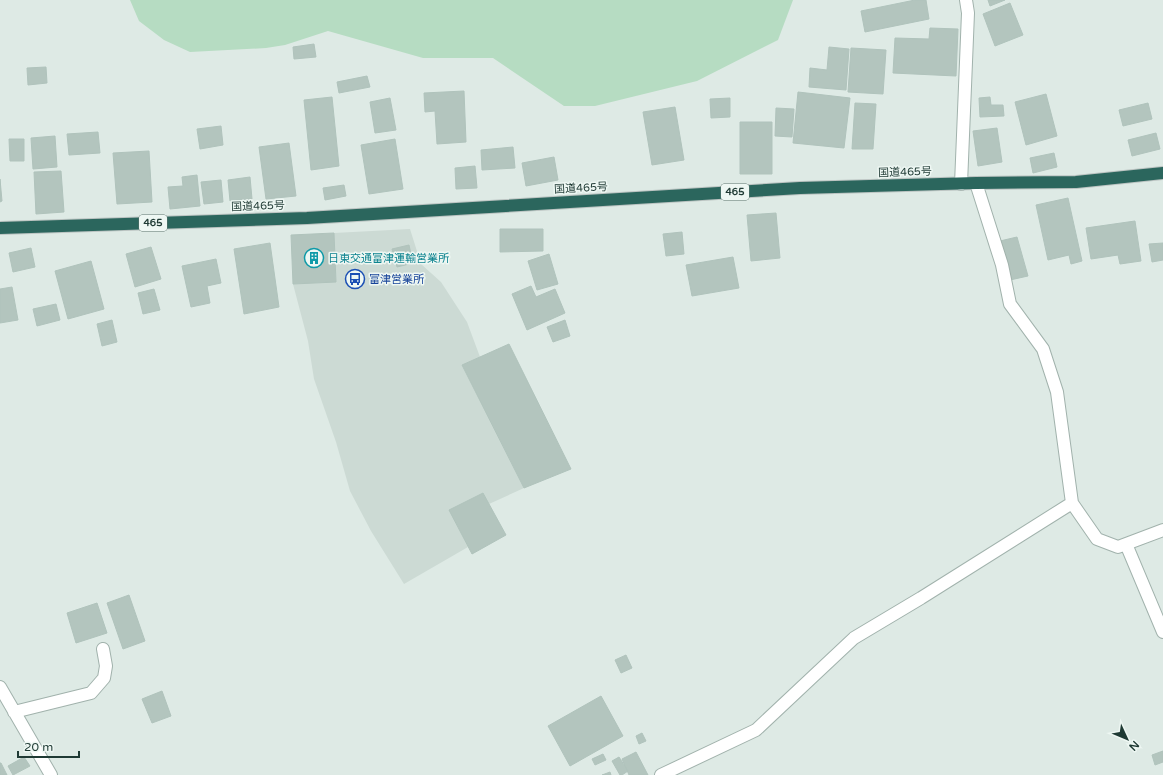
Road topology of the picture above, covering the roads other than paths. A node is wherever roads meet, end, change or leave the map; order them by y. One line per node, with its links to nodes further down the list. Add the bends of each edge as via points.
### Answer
1 (966, 0): 4 (street, via 968,13)
2 (1163, 173): 3 (highway, 国道465号 / 465, via 1076,182)
3 (976, 183): 4 (highway, 国道465号 / 465); 6 (street, via 1002,265 1010,304 1043,349 1057,392)
4 (961, 184): 5 (highway, 国道465号 / 465, via 800,188 307,218)
5 (0, 228)
6 (1072, 503): 8 (street, via 1097,538 1118,547); 14 (street, via 854,638 756,730)
7 (1163, 530): 8 (street)
8 (1126, 544): 9 (street)
9 (1163, 632)
10 (103, 649): 12 (street, via 106,666 104,678 91,693)
11 (0, 687): 12 (street)
12 (14, 712): 13 (street)
13 (51, 775)
14 (661, 775)

